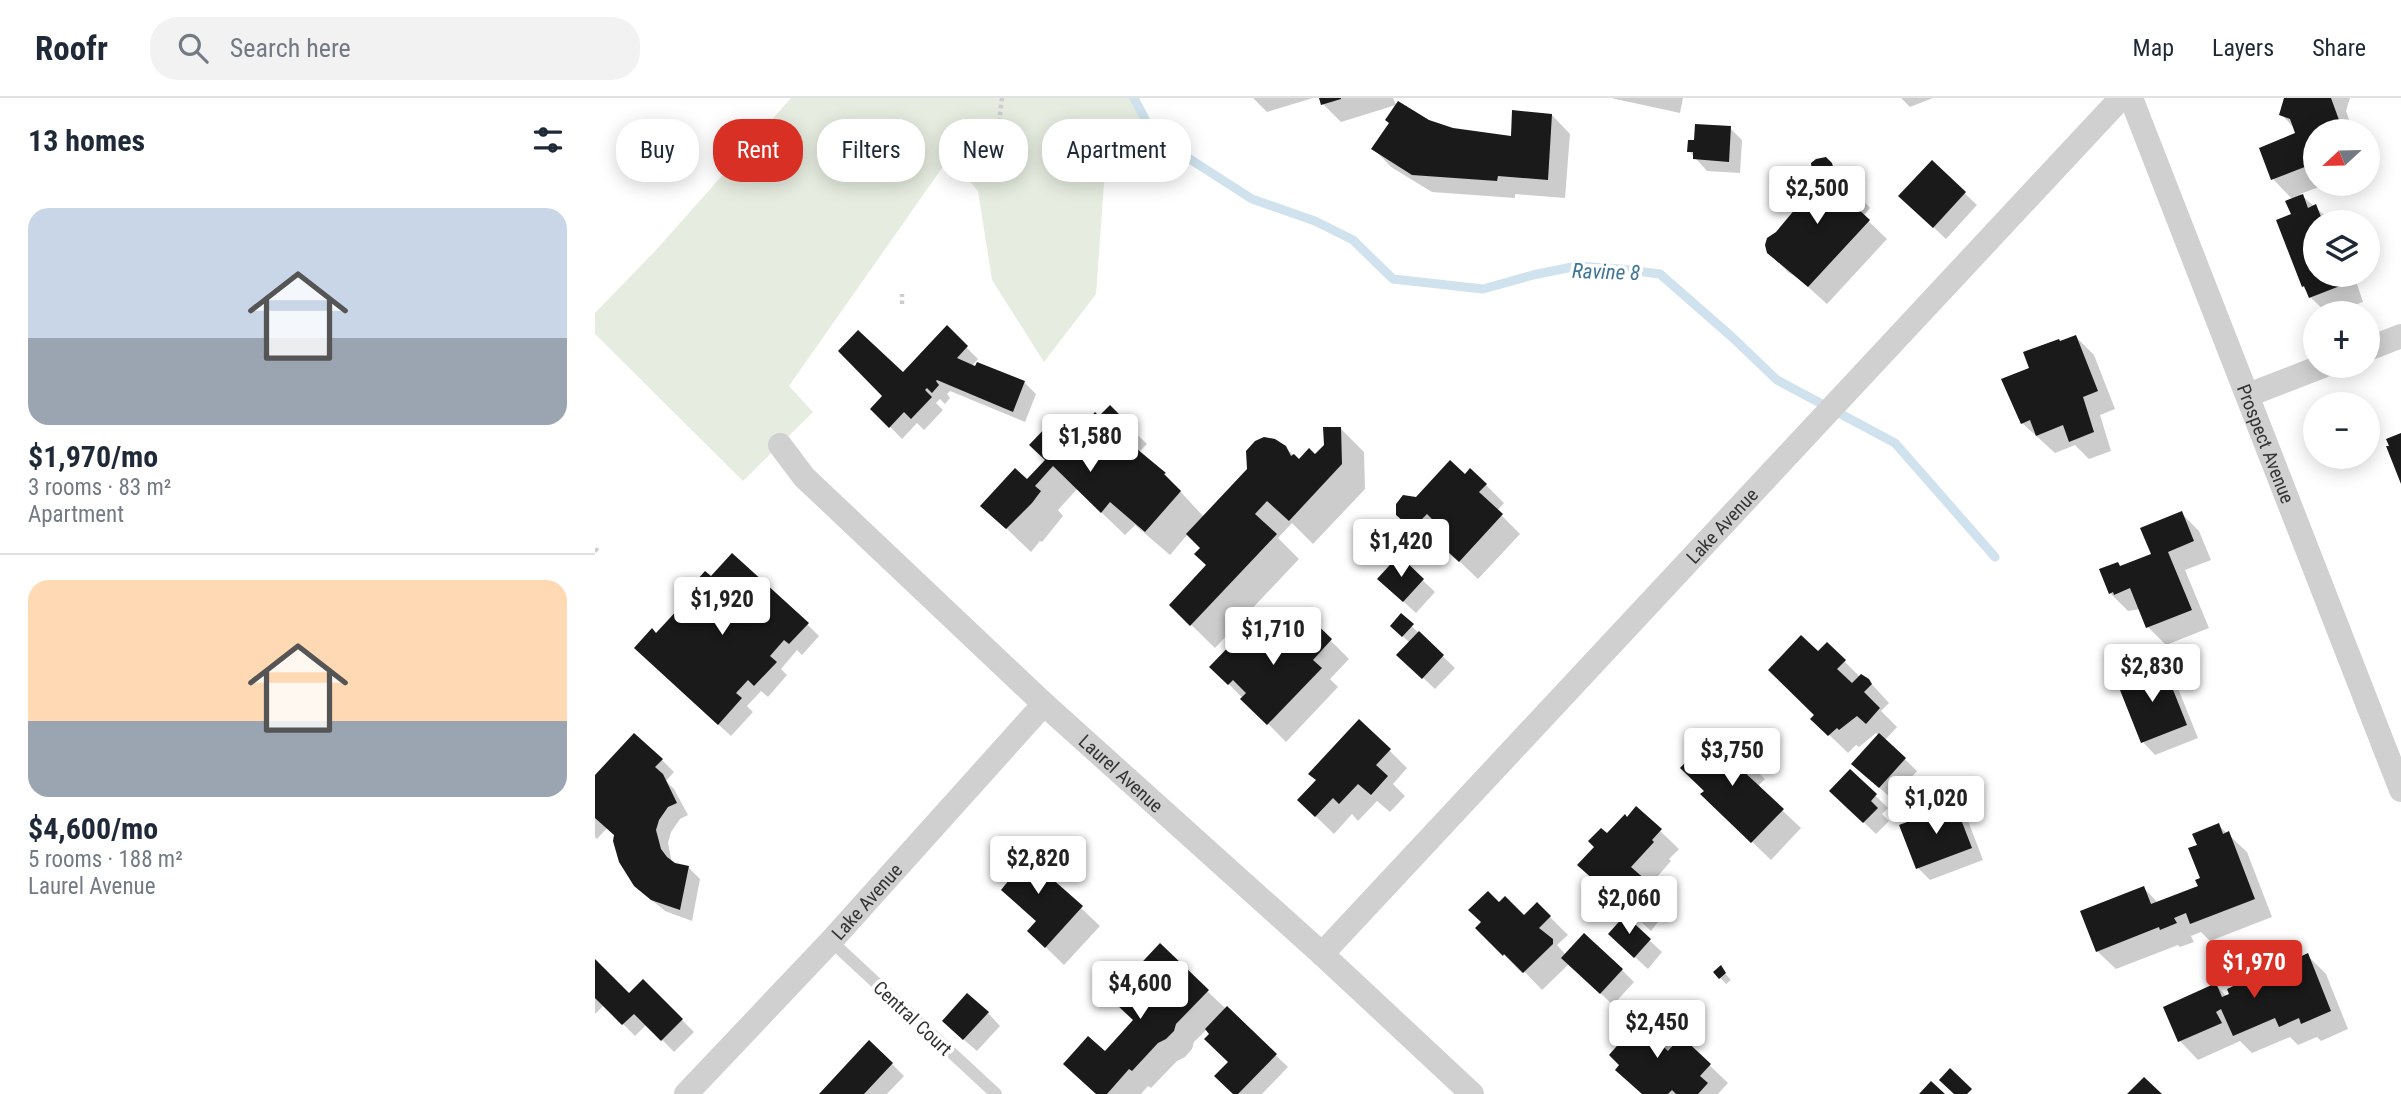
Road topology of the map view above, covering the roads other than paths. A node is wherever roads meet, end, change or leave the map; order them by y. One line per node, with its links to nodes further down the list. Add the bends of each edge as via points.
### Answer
1 (2120, 98): 11 (street, Lake Avenue)
2 (2130, 98): 6 (street, Prospect Avenue)
3 (2401, 336): 4 (street)
4 (2380, 344)
5 (2303, 374): 6 (street)
6 (2248, 395): 9 (street, Prospect Avenue)
7 (780, 445): 8 (street, Laurel Avenue, via 804,477)
8 (1044, 704): 10 (street, Lake Avenue); 11 (street, Laurel Avenue)
9 (2401, 790)
10 (831, 941): 12 (street, Lake Avenue); 13 (lane, Central Court)
11 (1322, 954): 14 (street, Laurel Avenue)
12 (686, 1094)
13 (996, 1094)
14 (1472, 1094)

